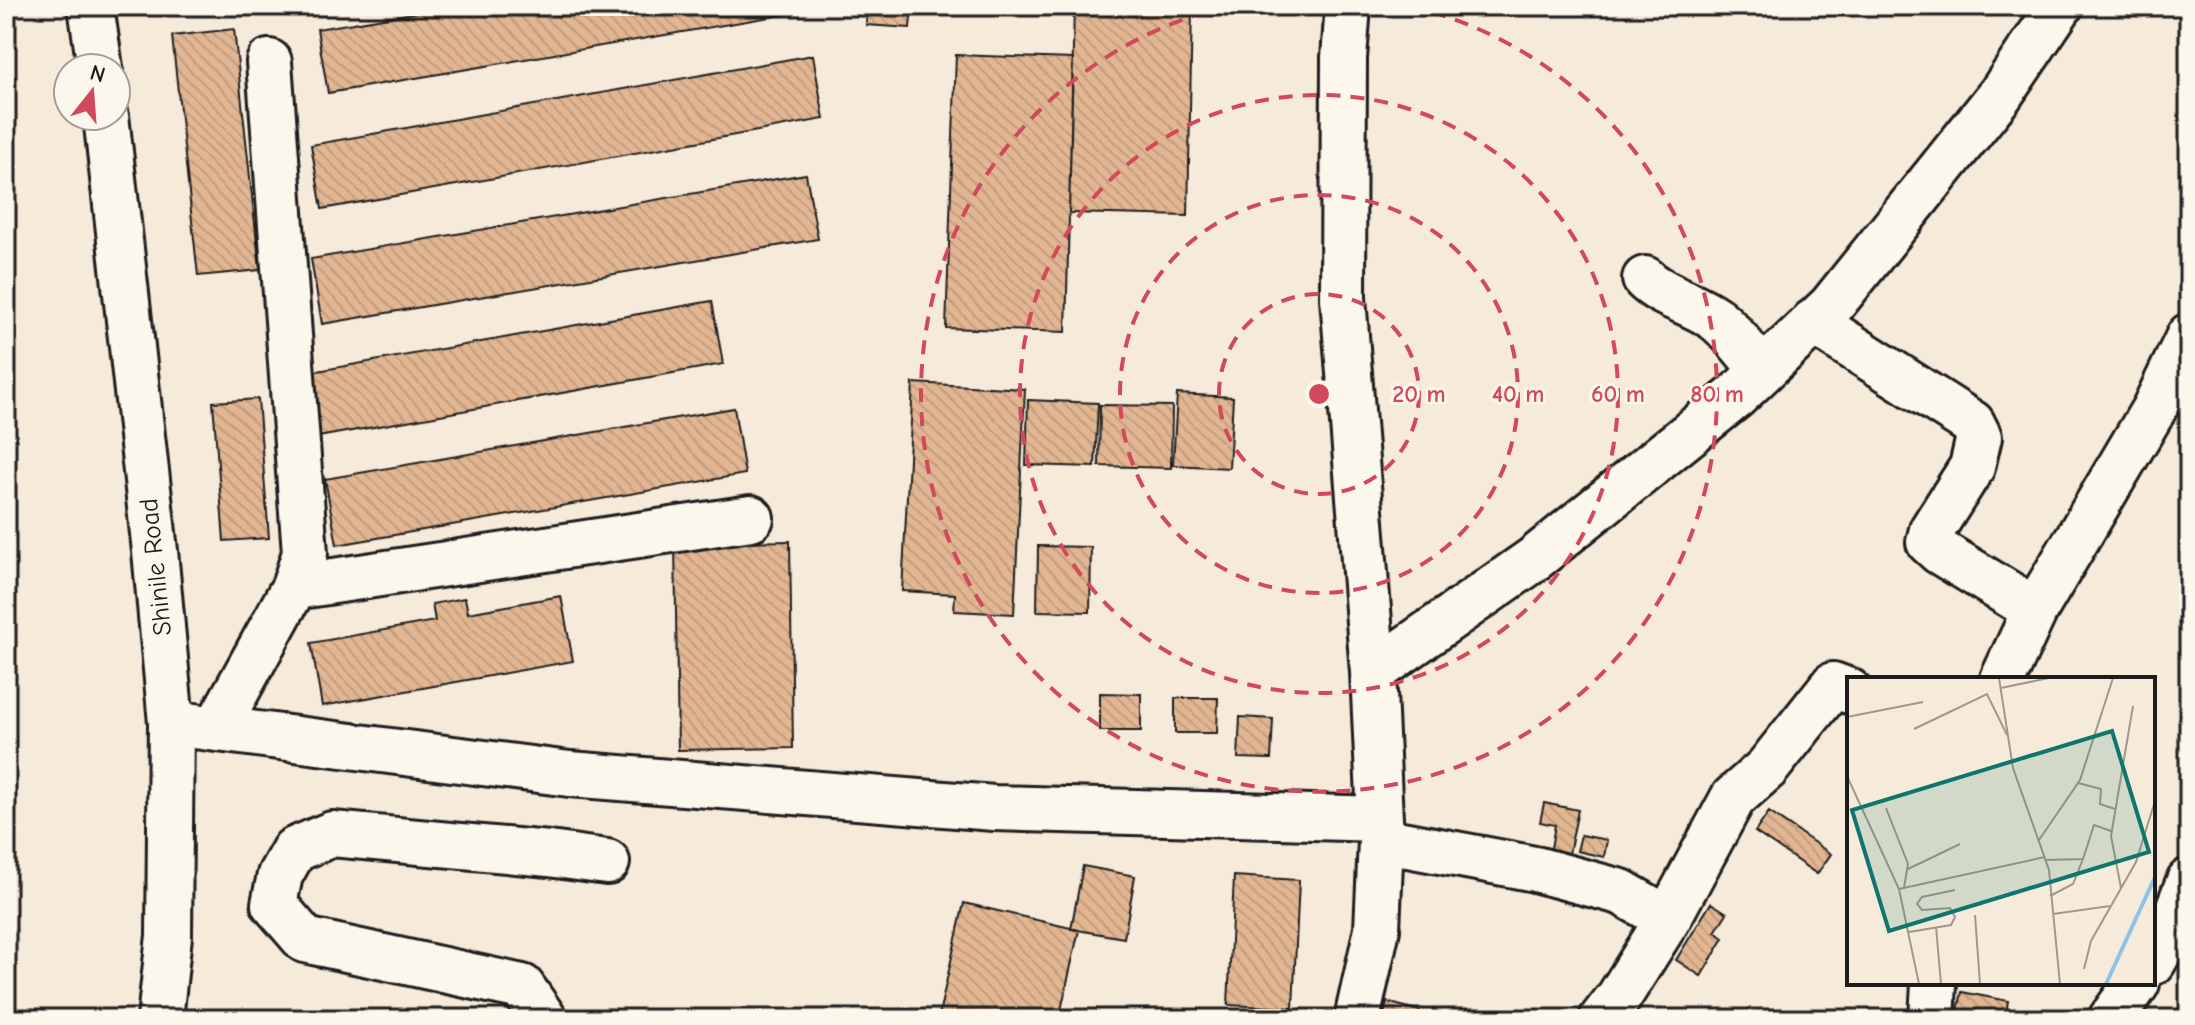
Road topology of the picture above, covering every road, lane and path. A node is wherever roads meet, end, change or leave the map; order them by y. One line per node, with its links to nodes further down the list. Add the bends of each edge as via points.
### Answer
1 (91, 6): 4 (street)
2 (1348, 6): 14 (street, via 1343,298)
3 (2060, 6): 8 (street, via 2000,95)
4 (98, 52)
5 (269, 62): 12 (street, via 305,553)
6 (108, 132): 17 (street, Shinile Road)
7 (1645, 279): 10 (street, via 1656,290 1684,299 1718,320)
8 (1813, 322): 10 (street); 13 (street, via 1972,423 1979,437 1972,467 1929,542)
9 (2189, 336): 13 (street, via 2154,409)
10 (1762, 370): 14 (street, via 1533,560)
11 (751, 518): 12 (street)
12 (294, 587): 18 (street)
13 (2035, 610): 15 (street)
14 (1373, 672): 19 (street)
15 (2004, 677)
16 (1847, 690): 22 (street, via 1833,685 1767,768 1733,798)
17 (171, 723): 18 (street); 26 (street, Shinile Road, via 169,936)
18 (216, 729): 19 (street, via 570,774)
19 (1380, 830): 22 (street, via 1621,892); 28 (street, via 1377,929)
20 (607, 862): 27 (street, via 332,834 294,850 280,875 274,904 305,940 522,987)
21 (2189, 881): 23 (street)
22 (1668, 919): 29 (street)
23 (2155, 959)
24 (1934, 985): 30 (street)
25 (2136, 985): 31 (street)
26 (160, 1019)
27 (544, 1019)
28 (1357, 1019)
29 (1602, 1019)
30 (1932, 1019)
31 (2111, 1019)

